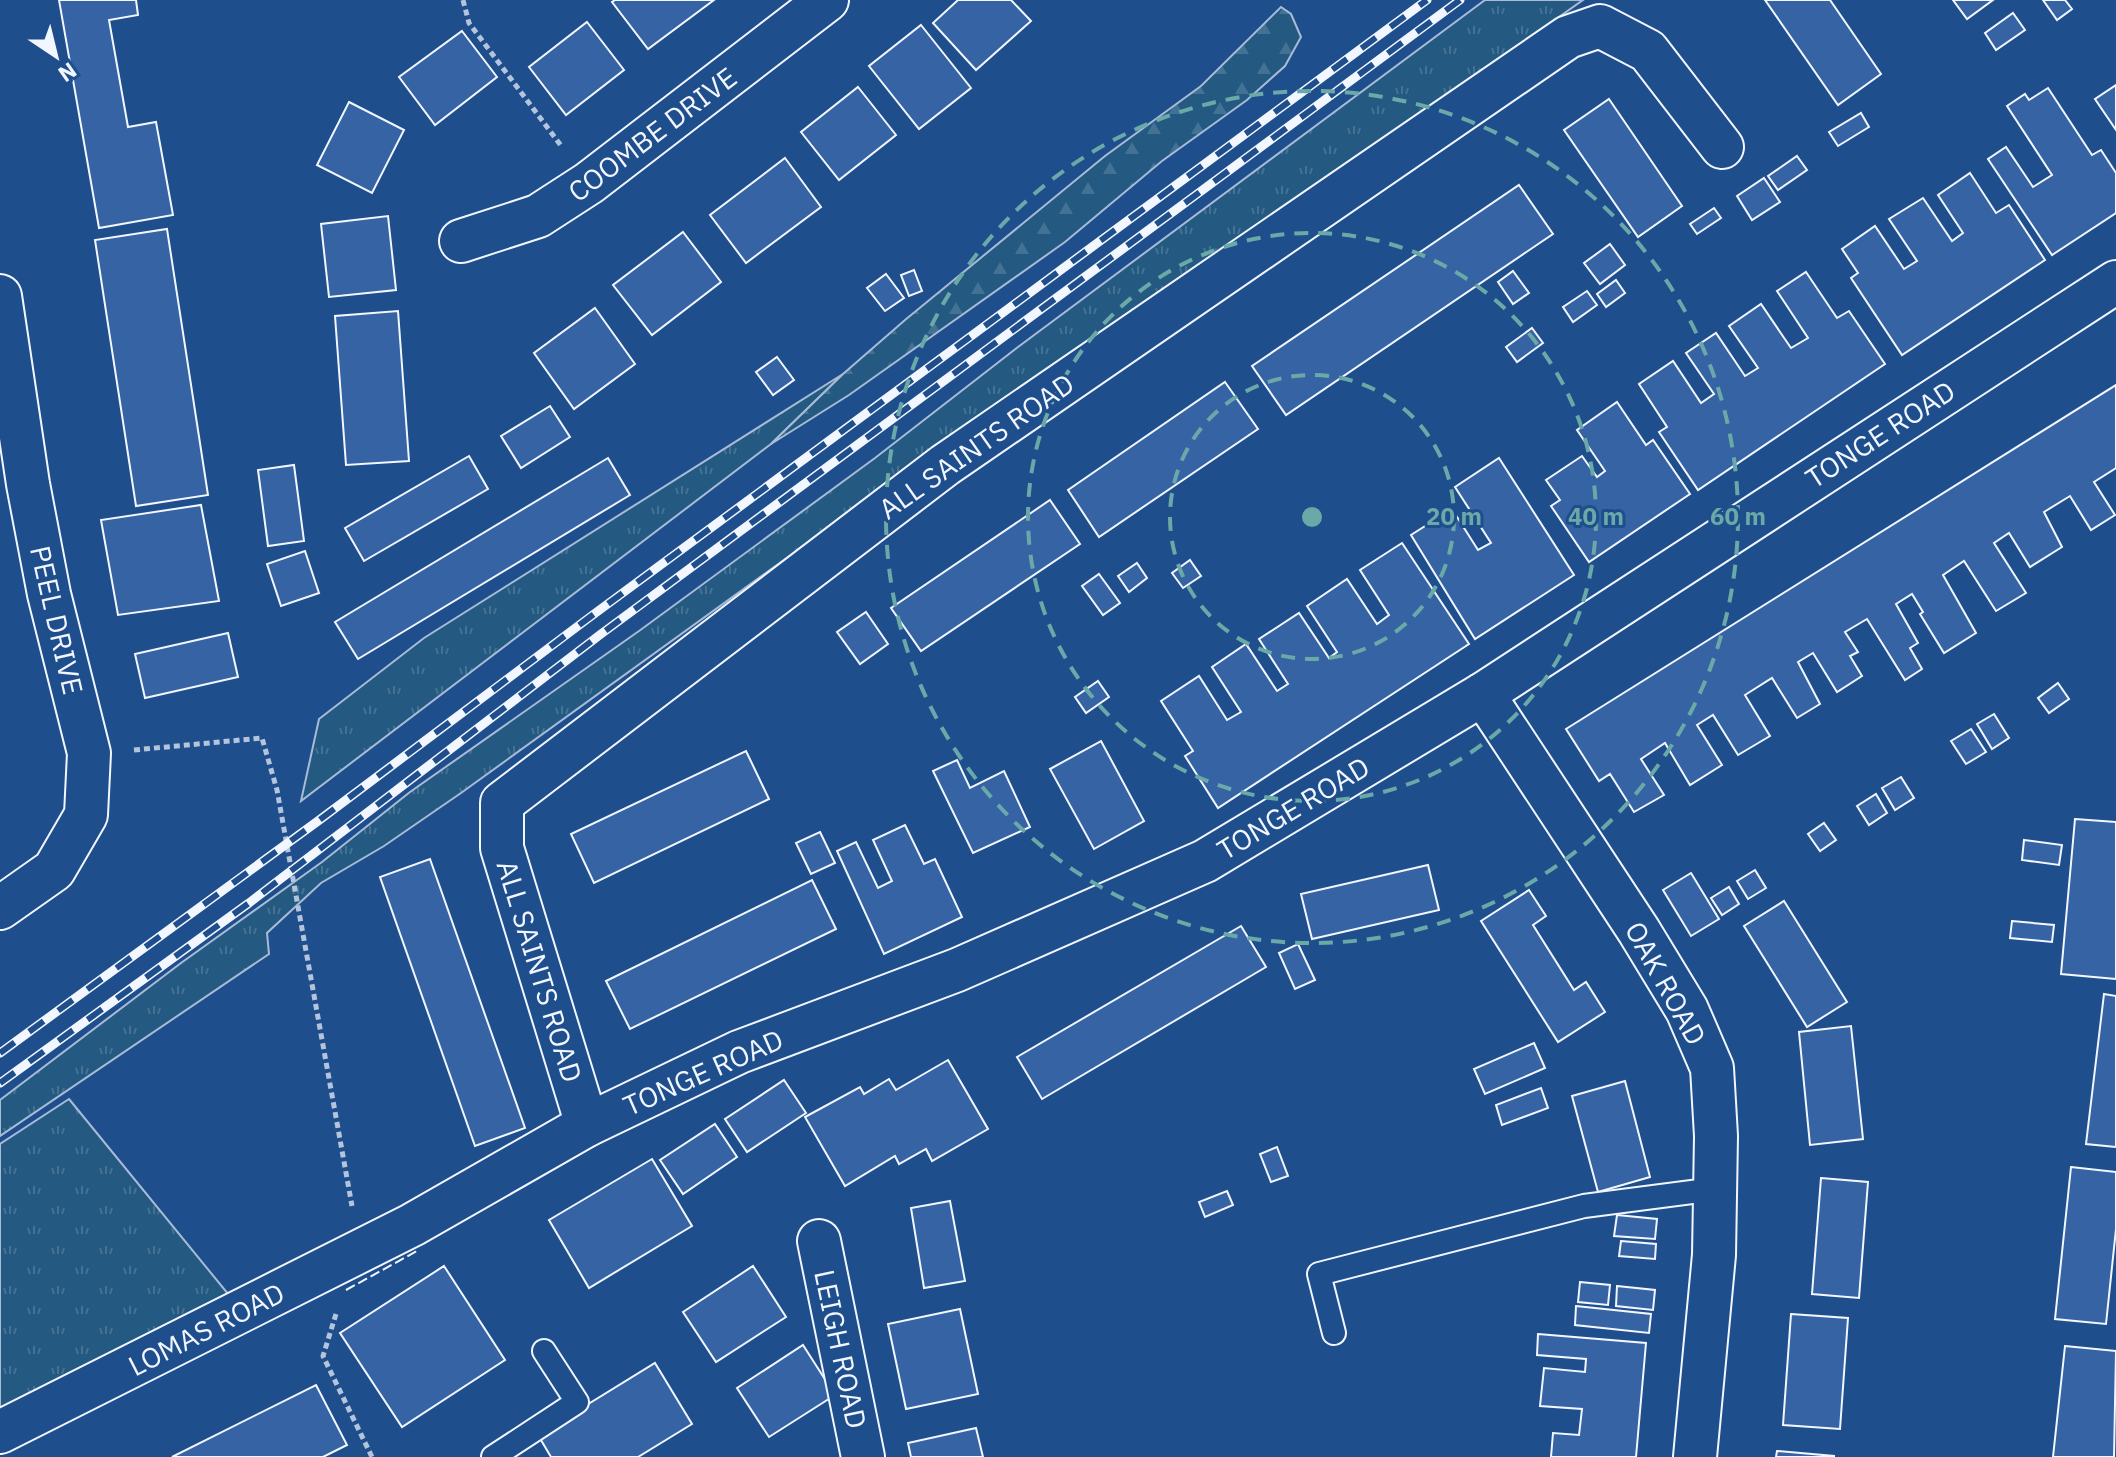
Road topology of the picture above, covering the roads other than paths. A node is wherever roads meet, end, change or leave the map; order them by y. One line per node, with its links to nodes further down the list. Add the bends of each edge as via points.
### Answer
1 (827, 0): 3 (street, COOMBE DRIVE, via 589,183 538,216)
2 (1722, 147): 9 (street, ALL SAINTS ROAD, via 1648,51 1600,26 1568,37 945,465 502,803 502,848)
3 (461, 241)
4 (2116, 282): 7 (street, TONGE ROAD)
5 (0, 296): 6 (street, PEEL DRIVE)
6 (8, 396): 8 (street, PEEL DRIVE, via 89,753 86,815 54,870)
7 (1483, 694): 9 (street, TONGE ROAD, via 1205,861 957,970 739,1052); 10 (street, OAK ROAD, via 1687,1010 1712,1068)
8 (0, 908)
9 (587, 1125): 11 (street, TONGE ROAD)
10 (1715, 1189): 13 (lane, via 1584,1206 1319,1274); 18 (street, OAK ROAD)
11 (412, 1225): 15 (street, LOMAS ROAD)
12 (819, 1241): 17 (street, LEIGH ROAD)
13 (1334, 1333)
14 (544, 1351): 16 (lane, via 577,1402)
15 (0, 1432)
16 (493, 1457)
17 (863, 1457)
18 (1695, 1457)

